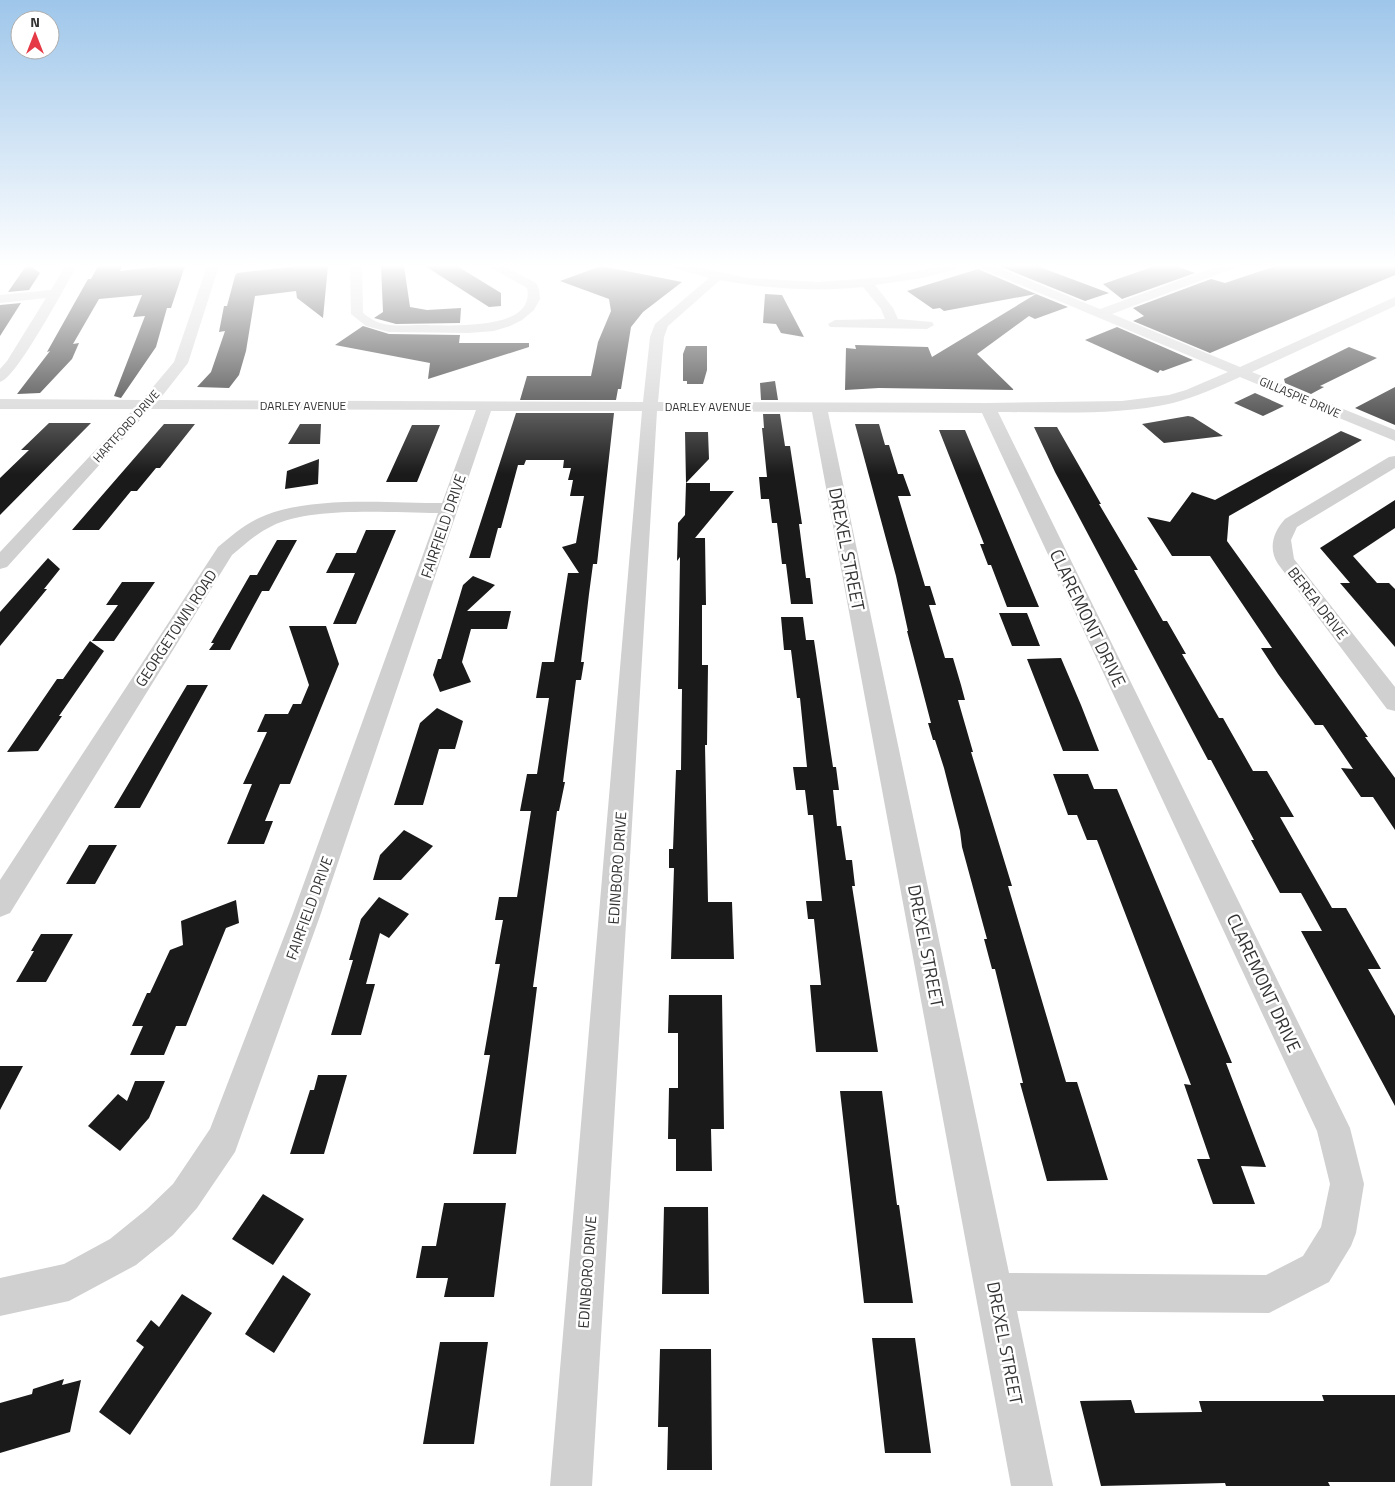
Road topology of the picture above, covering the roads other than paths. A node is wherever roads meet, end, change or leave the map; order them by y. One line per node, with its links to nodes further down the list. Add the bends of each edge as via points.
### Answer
1 (30, 335): 7 (street)
2 (190, 335): 9 (street, HARTFORD DRIVE, via 181,363)
3 (658, 335): 11 (street, EDINBORO DRIVE)
4 (1152, 335): 6 (street, GILLASPIE DRIVE)
5 (1320, 335): 6 (street, DARLEY AVENUE)
6 (1240, 372): 13 (street, DARLEY AVENUE, via 1191,393 1147,403 1104,407); 14 (street, GILLASPIE DRIVE)
7 (0, 378)
8 (0, 404): 9 (street, DARLEY AVENUE)
9 (146, 405): 10 (street, DARLEY AVENUE); 17 (street, HARTFORD DRIVE)
10 (485, 406): 11 (street, DARLEY AVENUE); 16 (street, FAIRFIELD DRIVE)
11 (651, 406): 12 (street, DARLEY AVENUE); 22 (street, EDINBORO DRIVE)
12 (818, 407): 13 (street, DARLEY AVENUE); 20 (street, DREXEL STREET)
13 (988, 408): 20 (street, CLAREMONT DRIVE, via 1333,1128 1347,1184 1338,1233 1316,1269 1269,1294)
14 (1395, 436)
15 (1395, 461): 18 (street, BEREA DRIVE, via 1291,523 1285,528 1280,543 1285,560)
16 (449, 508): 19 (street, GEORGETOWN ROAD, via 322,508 294,512 267,521 244,534 225,551); 21 (street, FAIRFIELD DRIVE, via 306,916 223,1140 185,1196 160,1222 123,1252 69,1282)
17 (0, 564)
18 (1395, 703)
19 (0, 904)
20 (995, 1292): 23 (street, DREXEL STREET)
21 (0, 1297)
22 (571, 1486)
23 (1032, 1486)

